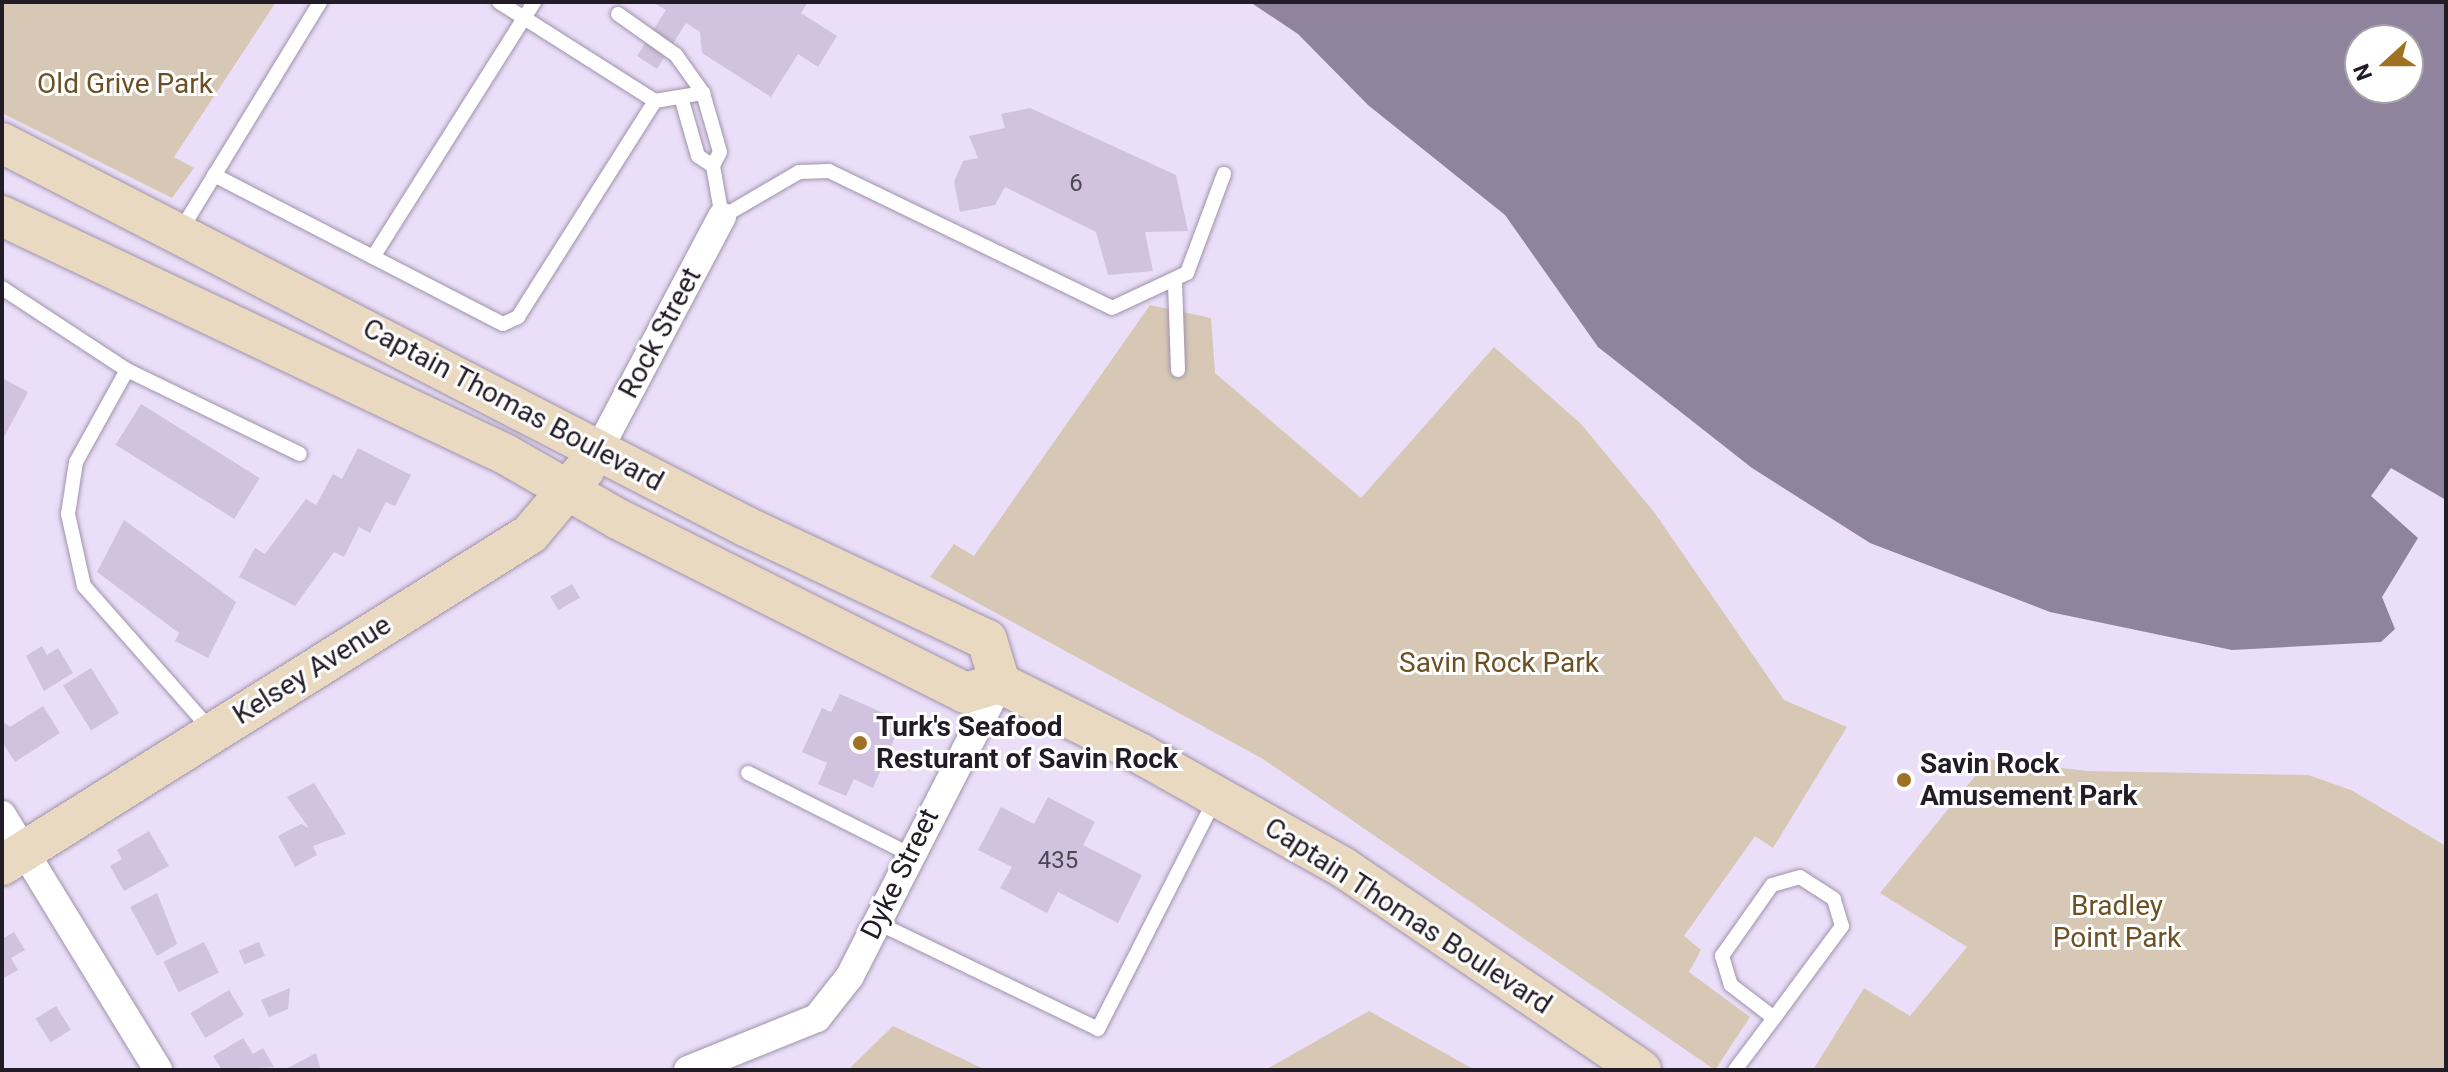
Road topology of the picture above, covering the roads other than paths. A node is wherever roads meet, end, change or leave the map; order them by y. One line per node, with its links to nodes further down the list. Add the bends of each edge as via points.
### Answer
1 (320, 2): 12 (lane)
2 (499, 2): 5 (lane)
3 (534, 2): 5 (lane)
4 (618, 14): 6 (lane, via 676,55)
5 (524, 18): 8 (lane); 16 (lane)
6 (703, 93): 7 (lane); 10 (lane, via 720,152)
7 (681, 97): 8 (lane); 10 (lane, via 698,156)
8 (655, 101): 16 (lane, via 512,323)
9 (2, 143): 15 (main road, Captain Thomas Boulevard)
10 (713, 166): 14 (lane)
11 (1224, 174): 17 (lane, via 1194,258)
12 (214, 175): 15 (lane); 16 (lane)
13 (2, 216): 23 (main road, Captain Thomas Boulevard)
14 (722, 217): 17 (lane, via 799,172 829,171 1112,308); 21 (street, Rock Street)
15 (179, 232): 21 (main road, Captain Thomas Boulevard)
16 (373, 257)
17 (1175, 283): 20 (lane)
18 (2, 288): 19 (lane)
19 (127, 370): 22 (lane); 25 (lane, via 76,462 68,514 84,586)
20 (1178, 370)
21 (599, 449): 23 (main road, Kelsey Avenue); 24 (main road, Captain Thomas Boulevard, via 987,640)
22 (300, 454)
23 (569, 491): 24 (main road, Captain Thomas Boulevard, via 965,693); 25 (main road, Kelsey Avenue, via 530,534)
24 (1000, 683): 27 (main road, Captain Thomas Boulevard); 29 (street, Dyke Street)
25 (213, 732): 30 (main road, Kelsey Avenue)
26 (748, 773): 29 (lane)
27 (1216, 796): 31 (lane, via 1098,1029); 35 (main road, Captain Thomas Boulevard, via 1382,892)
28 (2, 815): 30 (street)
29 (909, 854): 31 (street, Dyke Street)
30 (14, 857): 33 (street)
31 (876, 922): 34 (street, Dyke Street, via 850,976 817,1018)
32 (1774, 1018): 32 (lane, via 1842,926 1834,899 1800,877 1772,885 1722,956 1731,985); 36 (lane)
33 (158, 1070)
34 (688, 1070)
35 (1641, 1070)
36 (1735, 1070)

